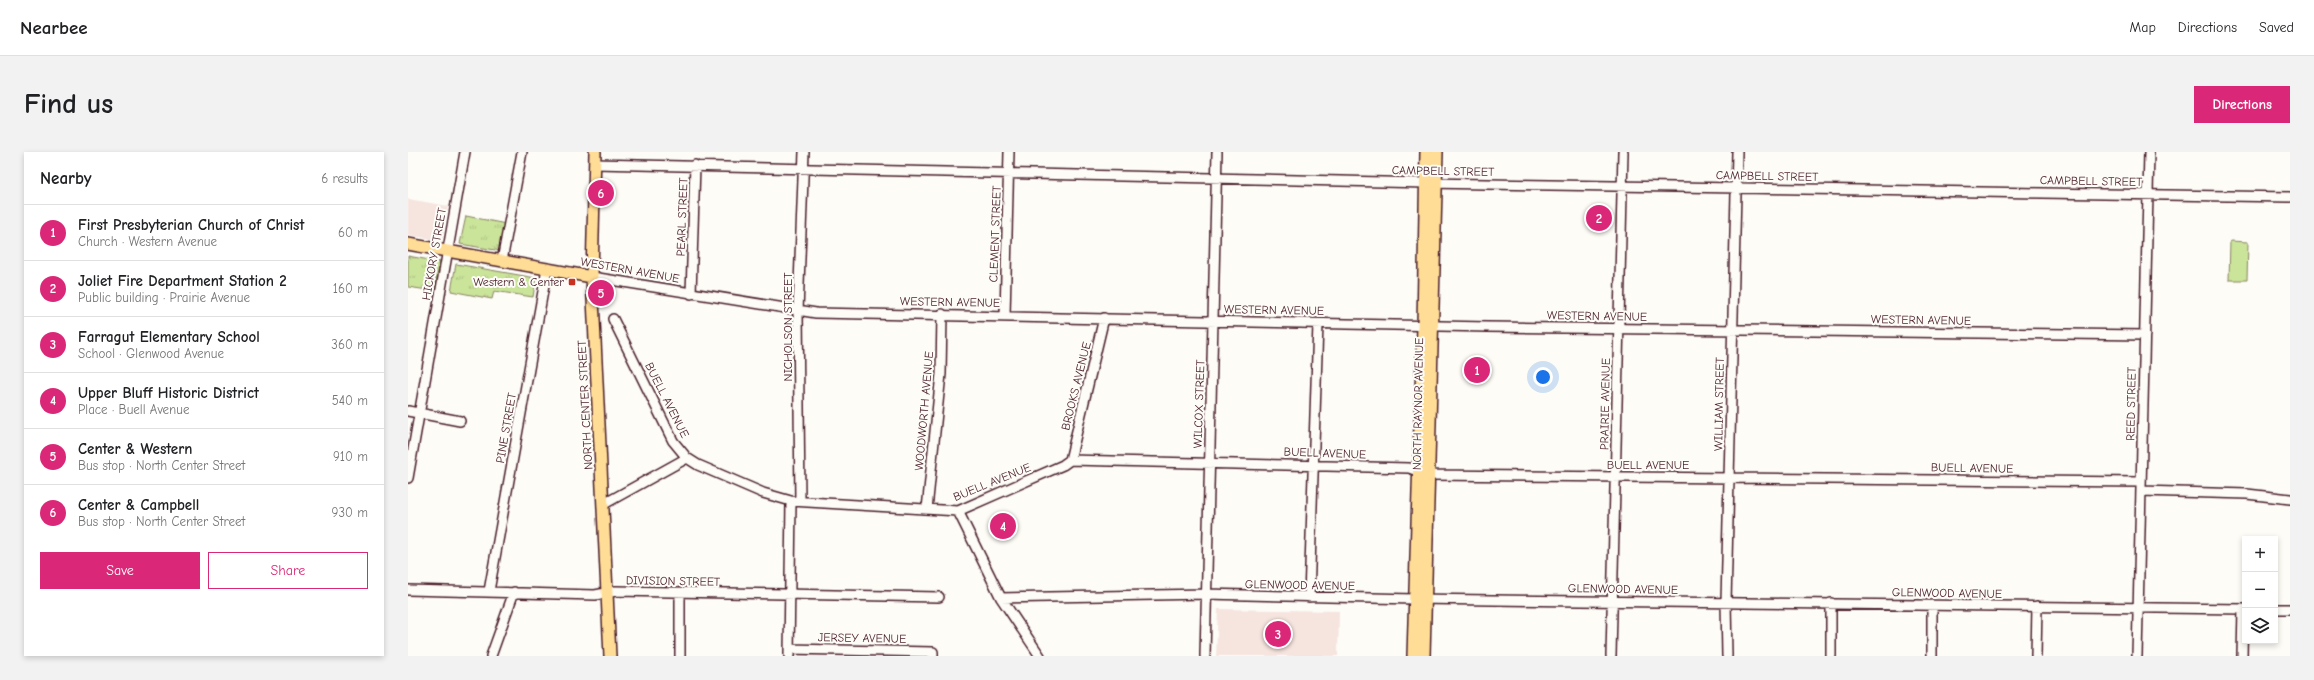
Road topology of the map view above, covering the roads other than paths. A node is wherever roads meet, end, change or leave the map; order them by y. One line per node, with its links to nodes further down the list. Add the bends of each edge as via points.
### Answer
1 (465, 152): 23 (street, HICKORY STREET)
2 (522, 152): 24 (street)
3 (595, 152): 12 (main road, NORTH CENTER STREET)
4 (804, 152): 14 (street, NICHOLSON STREET)
5 (1010, 152): 15 (street, CLEMENT STREET)
6 (1217, 152): 16 (street, WILCOX STREET)
7 (1426, 152): 17 (main road, NORTH RAYNOR AVENUE)
8 (1437, 152): 17 (main road, NORTH RAYNOR AVENUE)
9 (1623, 152): 18 (street, PRAIRIE AVENUE)
10 (1737, 152): 19 (street, WILLIAM STREET)
11 (2149, 152): 20 (street, REED STREET)
12 (595, 164): 13 (street, CAMPBELL STREET); 25 (main road, NORTH CENTER STREET)
13 (695, 165): 14 (street, CAMPBELL STREET); 29 (street, PEARL STREET)
14 (803, 168): 15 (street, CAMPBELL STREET); 30 (street, NICHOLSON STREET)
15 (1009, 172): 16 (street, CAMPBELL STREET); 32 (street, CLEMENT STREET)
16 (1216, 177): 17 (street, CAMPBELL STREET); 35 (street, WILCOX STREET)
17 (1431, 183): 18 (street, CAMPBELL STREET); 37 (main road, NORTH RAYNOR AVENUE)
18 (1622, 186): 19 (street, CAMPBELL STREET); 38 (street, PRAIRIE AVENUE)
19 (1736, 188): 20 (street, CAMPBELL STREET); 39 (street, WILLIAM STREET)
20 (2148, 194): 21 (street, CAMPBELL STREET); 40 (street, REED STREET)
21 (2290, 196)
22 (408, 244): 23 (main road, WESTERN AVENUE)
23 (447, 251): 24 (main road, WESTERN AVENUE); 42 (street, HICKORY STREET)
24 (502, 261): 26 (main road, WESTERN AVENUE)
25 (593, 262): 27 (main road, via 585,270); 28 (main road, NORTH CENTER STREET)
26 (546, 269): 27 (main road, WESTERN AVENUE); 59 (street, PINE STREET)
27 (575, 274): 28 (main road, WESTERN AVENUE)
28 (592, 277): 29 (street, WESTERN AVENUE); 55 (main road, NORTH CENTER STREET)
29 (691, 294): 30 (street, WESTERN AVENUE)
30 (798, 311): 31 (street, WESTERN AVENUE); 54 (street, NICHOLSON STREET)
31 (942, 314): 32 (street, WESTERN AVENUE); 56 (street, WOODWORTH AVENUE, via 941,374)
32 (1005, 316): 33 (street, WESTERN AVENUE)
33 (1104, 318): 35 (street, WESTERN AVENUE); 45 (street, BROOKS AVENUE)
34 (613, 319): 44 (street, BUELL AVENUE, via 673,442)
35 (1214, 321): 36 (street, WESTERN AVENUE); 46 (street, WILCOX STREET)
36 (1318, 324): 37 (street, WESTERN AVENUE); 47 (street)
37 (1428, 326): 38 (street, WESTERN AVENUE); 48 (main road, NORTH RAYNOR AVENUE)
38 (1619, 329): 39 (street, WESTERN AVENUE); 49 (street, PRAIRIE AVENUE)
39 (1733, 331): 40 (street, WESTERN AVENUE); 51 (street, WILLIAM STREET)
40 (2145, 335): 52 (street, REED STREET)
41 (408, 412): 42 (street)
42 (418, 413): 43 (street); 50 (street, HICKORY STREET)
43 (460, 421)
44 (687, 458): 54 (street, BUELL AVENUE, via 763,494); 55 (street)
45 (1070, 460): 46 (street, BUELL AVENUE); 57 (street, BUELL AVENUE)
46 (1209, 462): 47 (street, BUELL AVENUE); 63 (street, WILCOX STREET)
47 (1314, 465): 48 (street, BUELL AVENUE, via 1409,468); 66 (street)
48 (1424, 474): 49 (street, BUELL AVENUE); 68 (main road, NORTH RAYNOR AVENUE)
49 (1615, 477): 51 (street, BUELL AVENUE); 69 (street, PRAIRIE AVENUE)
50 (408, 478)
51 (1729, 478): 52 (street, BUELL AVENUE); 70 (street, WILLIAM STREET)
52 (2141, 487): 53 (street, BUELL AVENUE); 74 (street, REED STREET)
53 (2290, 499)
54 (795, 501): 56 (street, BUELL AVENUE); 64 (street, NICHOLSON STREET)
55 (604, 504): 61 (main road, NORTH CENTER STREET)
56 (927, 509): 57 (street, BUELL AVENUE)
57 (958, 511): 67 (street)
58 (408, 590): 59 (street, DIVISION STREET)
59 (489, 591): 60 (street, DIVISION STREET)
60 (514, 592): 61 (street, DIVISION STREET, via 595,595); 81 (street)
61 (608, 592): 62 (street, DIVISION STREET); 82 (main road, NORTH CENTER STREET)
62 (680, 593): 64 (street, DIVISION STREET); 83 (street)
63 (1206, 594): 66 (street, GLENWOOD AVENUE); 67 (street, GLENWOOD AVENUE); 85 (street, WILCOX STREET)
64 (790, 595): 65 (street, DIVISION STREET); 79 (street, NICHOLSON STREET)
65 (939, 597)
66 (1309, 597): 68 (street, GLENWOOD AVENUE)
67 (1001, 598): 84 (street)
68 (1420, 599): 69 (street, GLENWOOD AVENUE); 86 (main road, NORTH RAYNOR AVENUE); 87 (main road, NORTH RAYNOR AVENUE)
69 (1611, 601): 70 (street, GLENWOOD AVENUE); 88 (street, PRAIRIE AVENUE)
70 (1726, 602): 71 (street, GLENWOOD AVENUE); 89 (street, WILLIAM STREET)
71 (1832, 603): 72 (street, GLENWOOD AVENUE); 90 (street)
72 (1932, 605): 73 (street, GLENWOOD AVENUE); 91 (street)
73 (2037, 606): 74 (street, GLENWOOD AVENUE); 92 (street)
74 (2138, 607): 75 (street, GLENWOOD AVENUE); 93 (street, REED STREET)
75 (2242, 609)
76 (2278, 609): 77 (street)
77 (2290, 609)
78 (2243, 644): 94 (street)
79 (789, 653): 80 (street, JERSEY AVENUE)
80 (933, 654)
81 (491, 656)
82 (610, 656)
83 (680, 656)
84 (1040, 656)
85 (1205, 656)
86 (1413, 656)
87 (1424, 656)
88 (1611, 656)
89 (1727, 656)
90 (1831, 656)
91 (1932, 656)
92 (2036, 656)
93 (2137, 656)
94 (2242, 656)

